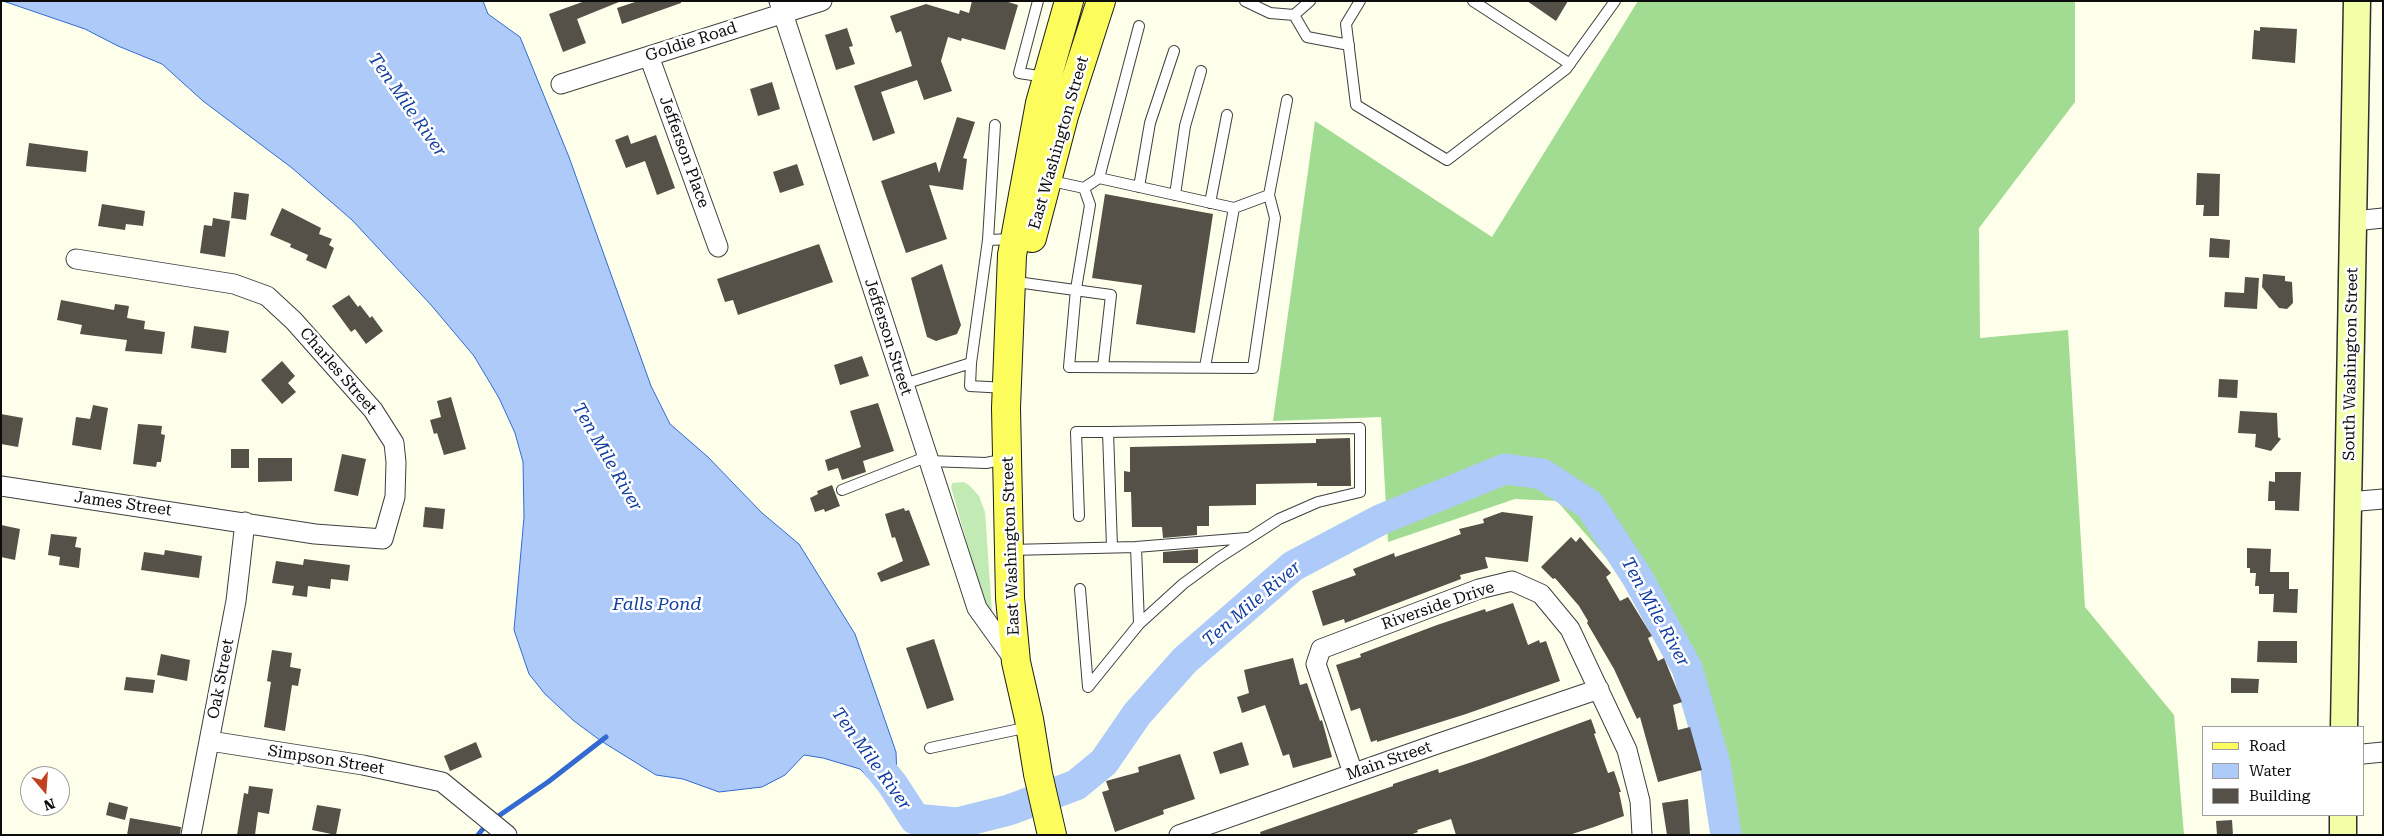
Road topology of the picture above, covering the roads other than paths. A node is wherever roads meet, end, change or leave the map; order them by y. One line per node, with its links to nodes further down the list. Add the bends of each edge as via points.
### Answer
1 (822, 1): 11 (street, Goldie Road)
2 (1038, 1): 19 (lane, via 1019,72)
3 (1069, 1): 19 (main road, East Washington Street)
4 (1101, 1): 25 (main road, East Washington Street)
5 (1244, 1): 12 (lane, via 1270,13)
6 (1310, 1): 12 (lane)
7 (1360, 1): 14 (lane, via 1346,24)
8 (1473, 1): 17 (lane)
9 (1615, 1): 17 (lane)
10 (2357, 1): 33 (main road, South Washington Street)
11 (781, 7): 16 (street, Goldie Road); 44 (street, Jefferson Street)
12 (1294, 15): 14 (lane, via 1307,37)
13 (1139, 26): 24 (lane)
14 (1349, 45): 17 (lane, via 1356,106 1448,160)
15 (1174, 51): 26 (lane, via 1150,123)
16 (650, 56): 20 (street, Goldie Road); 36 (street, Jefferson Place)
17 (1570, 64)
18 (1201, 71): 28 (lane, via 1185,126)
19 (1047, 77): 34 (main road, East Washington Street)
20 (561, 84)
21 (1287, 100): 29 (lane)
22 (1227, 115): 30 (lane)
23 (996, 125): 35 (lane)
24 (1099, 178): 26 (lane); 27 (lane)
25 (1047, 180): 27 (lane); 38 (main road, East Washington Street)
26 (1139, 187): 28 (lane)
27 (1084, 188): 39 (lane, via 1090,205)
28 (1175, 195): 30 (lane)
29 (1269, 195): 31 (lane); 42 (lane, via 1275,218 1253,368)
30 (1210, 203): 31 (lane)
31 (1234, 208): 42 (lane)
32 (2383, 218): 33 (street)
33 (2354, 221): 51 (main road, South Washington Street)
34 (1015, 239): 35 (lane); 43 (main road, East Washington Street)
35 (988, 240): 40 (lane)
36 (718, 248)
37 (76, 259): 53 (street, Charles Street, via 234,284 267,296 294,321 374,410 394,443 396,462 395,498 383,539 315,534)
38 (1024, 283): 39 (lane); 43 (main road, East Washington Street)
39 (1076, 289): 41 (lane, via 1111,295); 41 (lane, via 1069,367)
40 (972, 363): 43 (lane, via 970,386); 44 (lane)
41 (1103, 367): 42 (lane)
42 (1205, 367)
43 (1007, 381): 47 (main road, East Washington Street)
44 (904, 384): 46 (street, Jefferson Street)
45 (1108, 432): 52 (lane, via 1076,432); 54 (lane, via 1360,428 1360,492 1318,502); 55 (lane)
46 (927, 459): 47 (lane, via 986,463); 49 (lane); 60 (street, Jefferson Street, via 977,608)
47 (1007, 459): 57 (main road, East Washington Street)
48 (1, 486): 53 (street, James Street)
49 (842, 490)
50 (2383, 499): 51 (street)
51 (2348, 502): 62 (main road, South Washington Street)
52 (1079, 516)
53 (245, 522): 64 (street, Oak Street, via 236,601)
54 (1247, 538): 56 (lane); 59 (lane, via 1183,584)
55 (1112, 547): 56 (lane); 57 (lane)
56 (1136, 547): 59 (lane)
57 (1009, 550): 60 (main road, East Washington Street)
58 (1080, 589): 59 (lane, via 1088,687)
59 (1139, 624)
60 (1016, 662): 63 (main road, East Washington Street)
61 (1600, 690): 68 (street, Main Street); 68 (street, Riverside Drive, via 1570,629 1541,594 1512,581 1479,589 1321,649 1316,664); 72 (street, Riverside Drive, via 1628,750 1640,801)
62 (2344, 726)
63 (1030, 727): 65 (lane); 70 (main road, East Washington Street)
64 (210, 741): 73 (street, Oak Street); 74 (street, Simpson Street, via 363,765 442,782)
65 (930, 748)
66 (2383, 752): 67 (street)
67 (2364, 754)
68 (1353, 773): 71 (street, Main Street)
69 (2343, 816): 76 (main road)
70 (1048, 829)
71 (1215, 829): 75 (street, Main Street)
72 (1636, 833)
73 (191, 835)
74 (507, 835)
75 (1179, 835)
76 (2344, 835)

